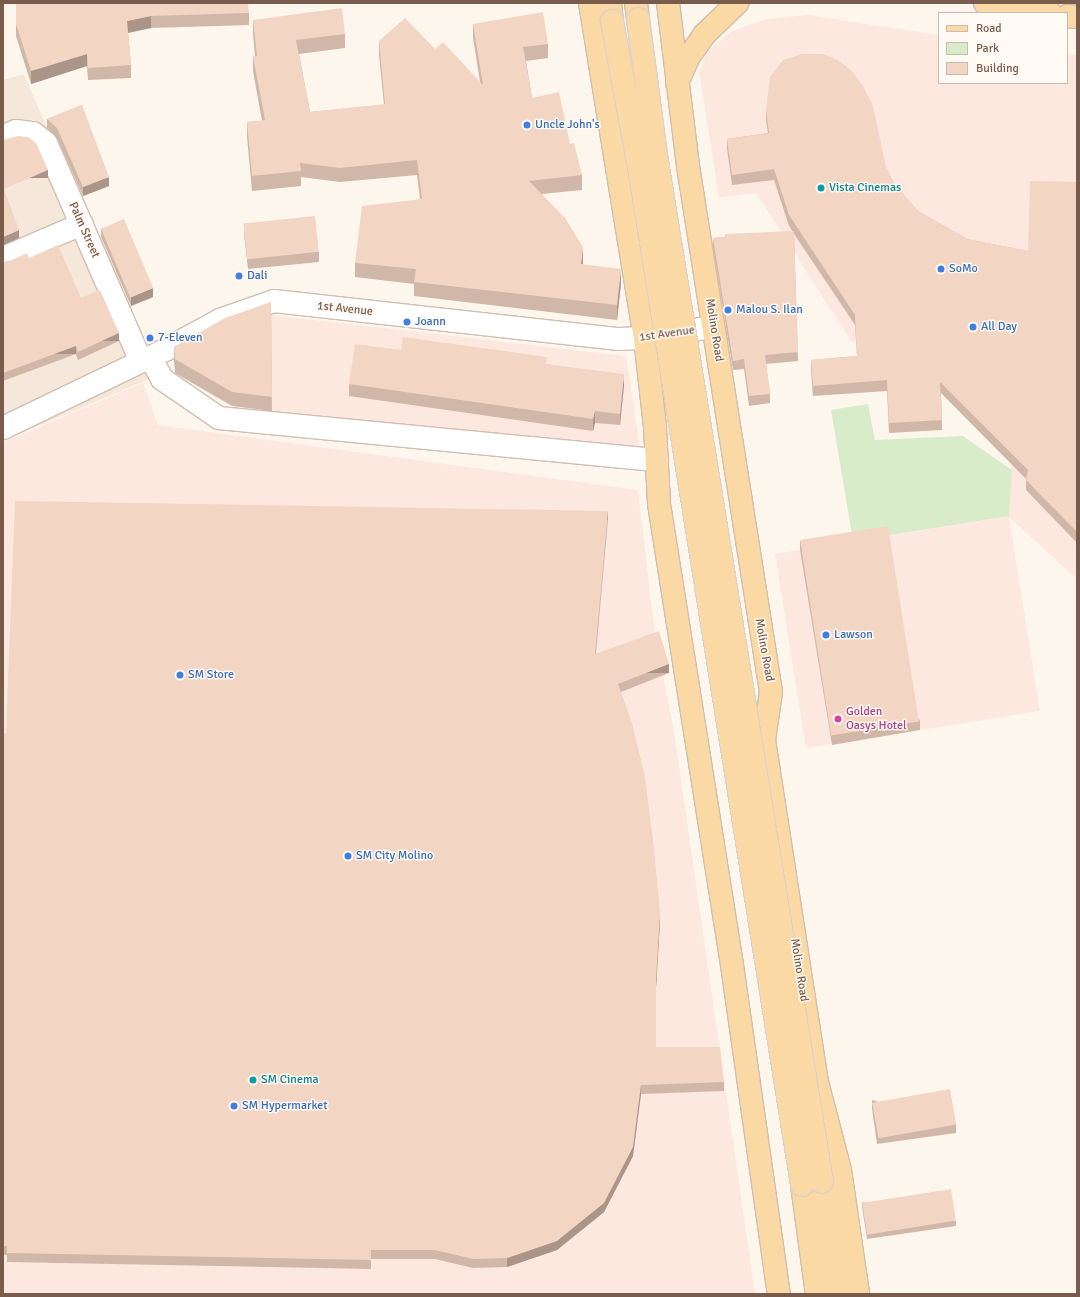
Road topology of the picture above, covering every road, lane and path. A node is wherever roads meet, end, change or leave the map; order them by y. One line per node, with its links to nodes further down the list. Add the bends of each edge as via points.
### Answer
1 (590, 3): 13 (main road)
2 (610, 3): 18 (main road, bridge, via 640,176)
3 (636, 3): 19 (main road, Molino Road, bridge, via 657,163)
4 (668, 3): 8 (main road, Molino Road)
5 (737, 3): 8 (main road, via 705,34 688,58)
6 (984, 3): 7 (main road)
7 (1043, 12)
8 (677, 84): 12 (main road, Molino Road)
9 (3, 136): 10 (street, Palm Street, via 16,131 33,133 46,143)
10 (82, 224): 11 (street); 14 (street, Palm Street)
11 (3, 258)
12 (713, 327): 13 (street, 1st Avenue); 20 (main road, Molino Road, via 771,692 764,740 817,1082 840,1170)
13 (645, 338): 14 (street, 1st Avenue, via 619,339 274,301 220,320); 16 (main road)
14 (146, 359): 15 (street, 1st Avenue); 16 (street, Palm Street, via 162,379 219,418)
15 (3, 428)
16 (657, 460): 17 (main road, via 659,504 730,958)
17 (779, 1294)
18 (817, 1294)
19 (838, 1294)
20 (858, 1294)

